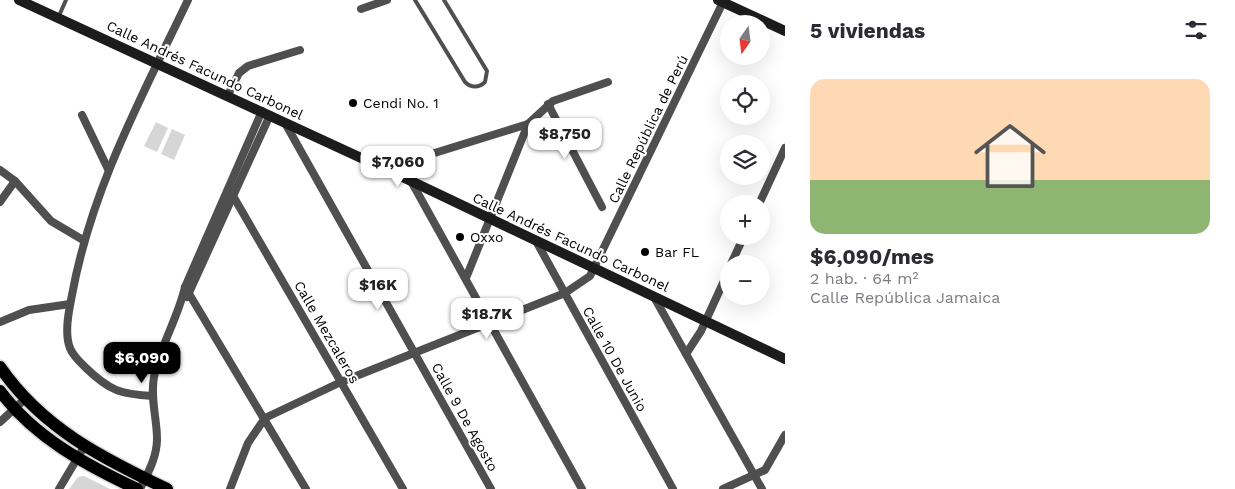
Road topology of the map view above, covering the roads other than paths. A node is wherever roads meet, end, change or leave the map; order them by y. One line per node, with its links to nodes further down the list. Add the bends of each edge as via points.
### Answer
1 (19, 0): 9 (main road, Calle Andrés Facundo Carbonel)
2 (66, 0): 9 (lane)
3 (188, 0): 12 (street)
4 (387, 0): 8 (street)
5 (415, 0): 6 (lane, via 465,82 479,86 485,82 487,70)
6 (444, 0)
7 (722, 1): 10 (main road); 34 (street, Calle República de Perú)
8 (361, 9)
9 (58, 18): 12 (main road, Calle Andrés Facundo Carbonel)
10 (785, 31)
11 (300, 50): 14 (street, via 248,66 239,73)
12 (158, 63): 14 (main road, Calle Andrés Facundo Carbonel); 22 (street)
13 (608, 82): 15 (street)
14 (228, 95): 16 (main road, Calle Andrés Facundo Carbonel)
15 (548, 104): 19 (street); 30 (street)
16 (266, 113): 18 (main road, Calle Andrés Facundo Carbonel); 26 (street); 28 (street)
17 (82, 114): 22 (street)
18 (284, 121): 25 (main road, Calle Andrés Facundo Carbonel); 46 (street, Calle 9 De Agosto)
19 (528, 124): 21 (street); 31 (street)
20 (785, 148): 27 (street)
21 (412, 160)
22 (108, 169): 32 (street)
23 (0, 170): 24 (street)
24 (15, 181): 29 (street); 32 (street, via 51,221)
25 (411, 181): 31 (main road, Calle Andrés Facundo Carbonel); 35 (street)
26 (229, 189): 28 (street, Calle Mezcaleros); 36 (street)
27 (763, 195)
28 (234, 197): 39 (street); 50 (street, Calle Mezcaleros)
29 (0, 202)
30 (602, 207)
31 (491, 219): 33 (main road, Calle Andrés Facundo Carbonel); 35 (street)
32 (84, 240): 42 (street)
33 (536, 241): 34 (main road, Calle Andrés Facundo Carbonel); 38 (street, Calle 10 De Junio)
34 (595, 269): 38 (street); 40 (main road, Calle Andrés Facundo Carbonel)
35 (466, 278): 45 (street)
36 (185, 287): 39 (street); 41 (street)
37 (720, 290): 43 (street)
38 (566, 293): 45 (street); 68 (street, Calle 10 De Junio)
39 (190, 294): 41 (street); 55 (street)
40 (654, 297): 43 (main road, Calle Andrés Facundo Carbonel); 47 (street)
41 (182, 302): 52 (street, via 157,364)
42 (70, 304): 44 (street, via 29,310); 52 (street, via 68,342 79,362 113,391)
43 (706, 321): 47 (street); 48 (main road, Calle Andrés Facundo Carbonel)
44 (0, 322)
45 (491, 323): 46 (street); 67 (street)
46 (415, 353): 50 (street); 66 (street, Calle 9 De Agosto)
47 (686, 354): 59 (street)
48 (785, 359)
49 (0, 367): 53 (main road)
50 (341, 382): 55 (street); 65 (street, Calle Mezcaleros)
51 (0, 391): 54 (main road)
52 (153, 396): 60 (street, via 157,446)
53 (25, 399): 54 (street); 58 (main road)
54 (16, 409): 56 (street); 58 (main road, via 47,437)
55 (265, 418): 63 (street, via 248,443); 64 (street)
56 (0, 422)
57 (785, 434): 59 (street, via 771,462)
58 (81, 453): 60 (main road); 61 (street)
59 (755, 476): 69 (street); 70 (street)
60 (141, 486): 62 (main road)
61 (59, 489)
62 (167, 489)
63 (230, 489)
64 (306, 489)
65 (403, 489)
66 (492, 489)
67 (582, 489)
68 (673, 489)
69 (722, 489)
70 (762, 489)

